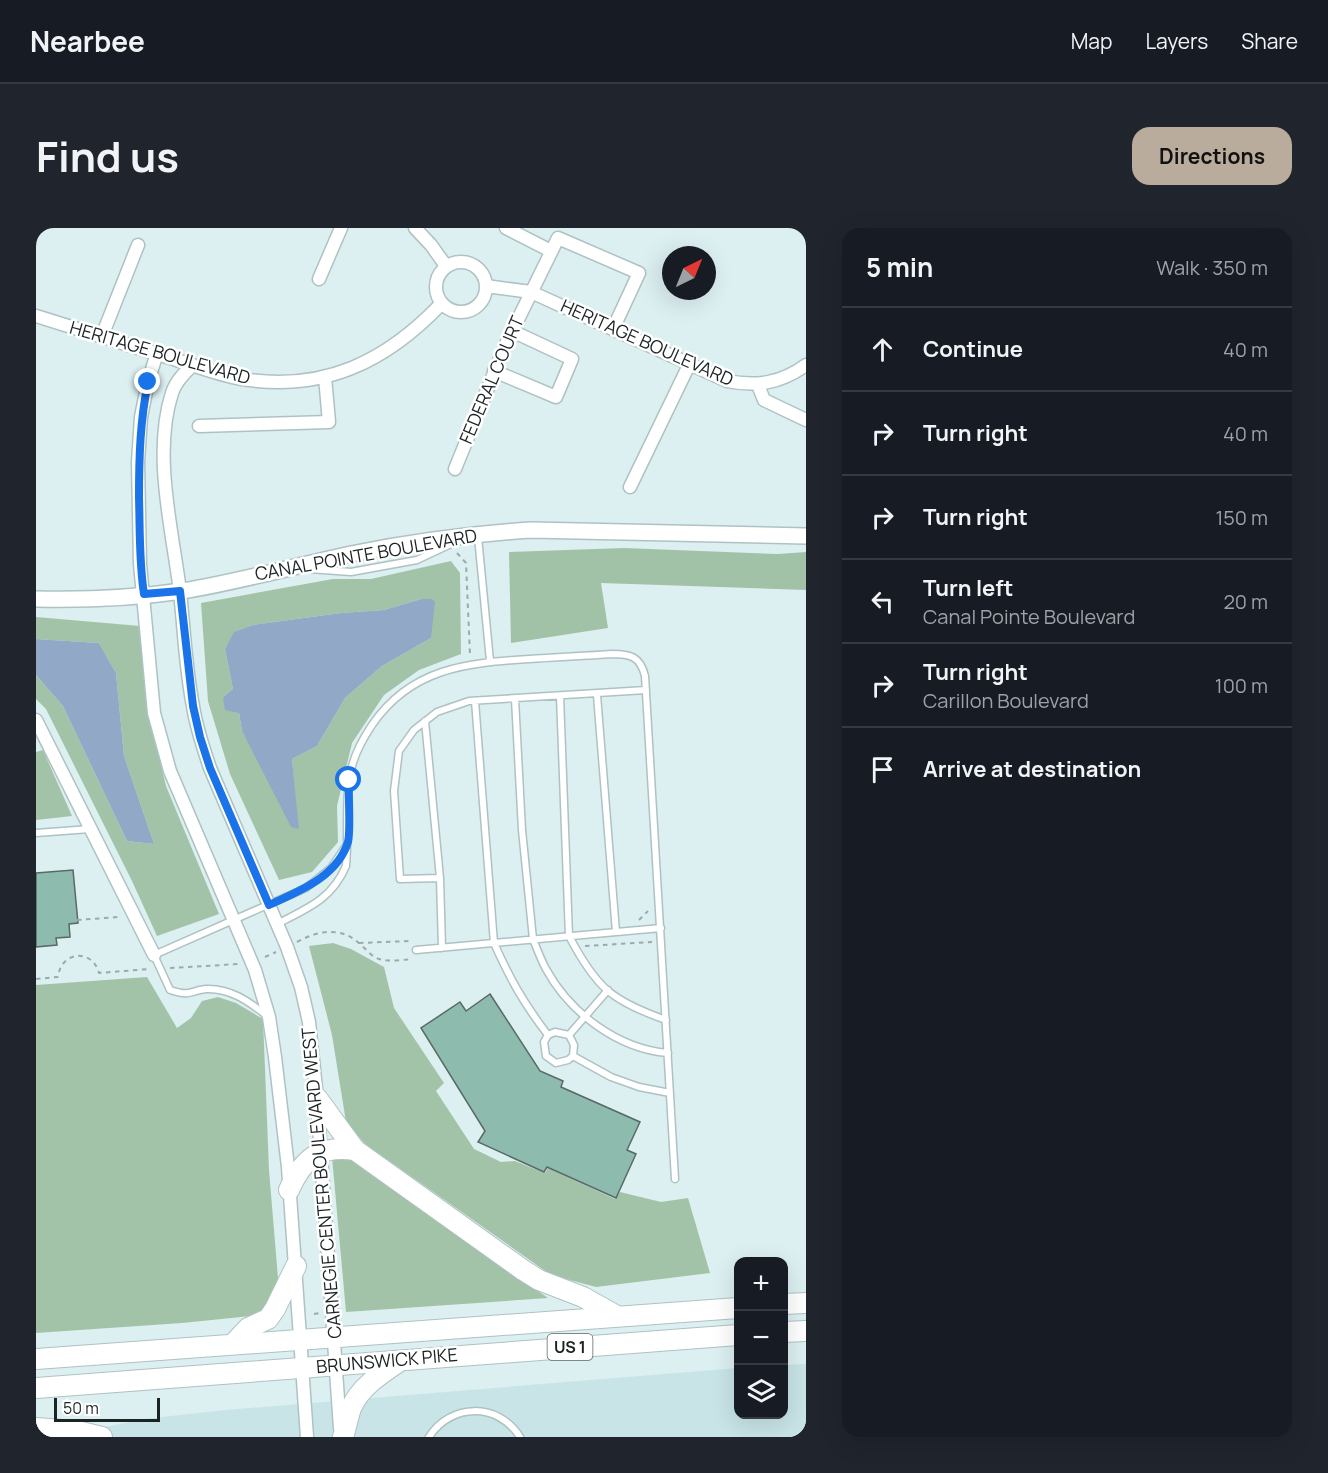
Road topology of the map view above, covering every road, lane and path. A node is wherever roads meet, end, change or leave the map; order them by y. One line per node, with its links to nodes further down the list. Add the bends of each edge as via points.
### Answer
1 (341, 228): 7 (street)
2 (415, 228): 6 (street)
3 (506, 228): 5 (street)
4 (138, 245): 14 (street)
5 (551, 251): 9 (street, FEDERAL COURT); 12 (street, via 558,238 639,273)
6 (446, 266): 8 (street, via 461,261 472,264 480,269); 10 (street, via 436,283)
7 (319, 279)
8 (486, 286): 9 (street, HERITAGE BOULEVARD); 10 (street, via 483,301 468,312 458,313)
9 (531, 292): 12 (street, HERITAGE BOULEVARD); 13 (street, FEDERAL COURT)
10 (442, 303): 20 (street, HERITAGE BOULEVARD, via 400,343 356,367)
11 (36, 316): 14 (street, HERITAGE BOULEVARD)
12 (613, 329): 17 (street, HERITAGE BOULEVARD)
13 (512, 331): 19 (street, FEDERAL COURT); 19 (street, via 572,359 556,397)
14 (102, 336): 15 (street, HERITAGE BOULEVARD)
15 (157, 354): 16 (street, HERITAGE BOULEVARD); 31 (street, CARNEGIE CENTER BOULEVARD WEST, via 141,417 138,462)
16 (193, 365): 20 (street, HERITAGE BOULEVARD, via 235,378 271,382); 30 (street, CARNEGIE CENTER BOULEVARD WEST, via 171,395 164,458 165,492)
17 (689, 365): 21 (street, HERITAGE BOULEVARD, via 727,381); 25 (street)
18 (806, 365): 21 (street, HERITAGE BOULEVARD, via 789,376)
19 (494, 371): 24 (street, FEDERAL COURT)
20 (325, 377): 23 (street, via 329,423)
21 (758, 385): 22 (street, via 764,400)
22 (806, 420)
23 (199, 426)
24 (455, 469)
25 (630, 487)
26 (473, 535): 27 (street, CANAL POINTE BOULEVARD, via 531,530); 28 (lane); 29 (street, CANAL POINTE BOULEVARD, via 405,544); 33 (lane)
27 (806, 536)
28 (435, 551): 29 (lane, via 417,560 351,572); 34 (path, via 455,552 466,563)
29 (288, 568): 30 (street, CANAL POINTE BOULEVARD)
30 (180, 591): 31 (street, CANAL POINTE BOULEVARD); 47 (street, CARNEGIE CENTER BOULEVARD WEST, via 200,737)
31 (144, 594): 32 (street, CANAL POINTE BOULEVARD); 51 (street, CARNEGIE CENTER BOULEVARD WEST, via 154,713 161,742)
32 (36, 599)
33 (490, 661): 34 (lane); 35 (lane, via 624,654 642,666)
34 (469, 664): 45 (lane, via 431,675 400,693 368,731 349,780)
35 (646, 690): 36 (lane); 53 (lane)
36 (597, 694): 37 (lane); 54 (lane)
37 (560, 696): 38 (lane); 55 (lane)
38 (515, 699): 39 (lane); 57 (lane)
39 (475, 701): 41 (lane, via 437,712); 59 (lane)
40 (36, 720): 42 (street)
41 (425, 721): 46 (lane); 46 (lane, via 399,751 394,791 400,879)
42 (40, 737): 43 (street)
43 (90, 829): 44 (lane); 62 (street)
44 (36, 833)
45 (348, 841): 47 (lane, via 321,878); 52 (lane, via 346,866 335,887 314,904)
46 (440, 878): 56 (lane)
47 (269, 905): 51 (lane); 52 (street, CARNEGIE CENTER BOULEVARD WEST)
48 (649, 910): 54 (path, via 638,922)
49 (122, 917): 50 (path)
50 (77, 920)
51 (234, 921): 62 (lane); 64 (street, CARNEGIE CENTER BOULEVARD WEST, via 255,970)
52 (277, 924): 72 (street, CARNEGIE CENTER BOULEVARD WEST, via 302,987)
53 (662, 928): 54 (lane); 66 (lane)
54 (616, 929): 55 (lane)
55 (570, 936): 57 (lane); 63 (lane, via 580,957)
56 (442, 938): 58 (path); 60 (lane)
57 (533, 939): 59 (lane); 65 (lane, via 546,969)
58 (359, 943)
59 (494, 943): 60 (lane); 67 (lane, via 510,980)
60 (442, 948): 61 (lane)
61 (416, 950)
62 (154, 956): 64 (lane, via 170,990 185,995 205,989 221,990 235,994)
63 (608, 990): 65 (lane); 66 (lane, via 645,1013)
64 (268, 1017): 76 (street, CARNEGIE CENTER BOULEVARD WEST)
65 (585, 1017): 68 (lane); 69 (lane, via 613,1036 649,1052)
66 (666, 1020): 69 (lane)
67 (548, 1035): 68 (lane); 70 (lane, via 543,1048 550,1060 561,1063)
68 (569, 1035): 70 (lane, via 574,1045)
69 (668, 1053): 71 (lane)
70 (573, 1056): 71 (lane, via 639,1088)
71 (670, 1093): 75 (lane)
72 (317, 1098): 73 (highway); 74 (street, CARNEGIE CENTER BOULEVARD WEST)
73 (355, 1149): 74 (highway); 81 (highway, via 523,1270)
74 (320, 1152): 76 (highway, via 305,1163); 85 (street, CARNEGIE CENTER BOULEVARD WEST)
75 (675, 1179)
76 (289, 1190): 77 (street, CARNEGIE CENTER BOULEVARD WEST)
77 (296, 1266): 86 (street, CARNEGIE CENTER BOULEVARD WEST); 87 (highway, via 268,1319 248,1328)
78 (806, 1303): 79 (highway)
79 (788, 1304)
80 (734, 1308): 81 (highway, BRUNSWICK PIKE / US 1)
81 (617, 1316): 85 (highway, BRUNSWICK PIKE / US 1)
82 (806, 1331): 83 (highway)
83 (788, 1332)
84 (734, 1335): 89 (highway, BRUNSWICK PIKE / US 1)
85 (334, 1336): 86 (highway, BRUNSWICK PIKE / US 1); 90 (street, CARNEGIE CENTER BOULEVARD WEST)
86 (300, 1338): 87 (highway, BRUNSWICK PIKE / US 1); 91 (street, CARNEGIE CENTER BOULEVARD WEST)
87 (233, 1344): 88 (highway, BRUNSWICK PIKE / US 1)
88 (36, 1359)
89 (402, 1360): 90 (highway, BRUNSWICK PIKE / US 1); 96 (highway, via 360,1394)
90 (337, 1366): 91 (highway, BRUNSWICK PIKE / US 1); 96 (street, CARNEGIE CENTER BOULEVARD WEST)
91 (302, 1368): 92 (highway, BRUNSWICK PIKE / US 1); 95 (street, CARNEGIE CENTER BOULEVARD WEST)
92 (36, 1388)
93 (36, 1428): 94 (highway)
94 (102, 1437)
95 (307, 1437)
96 (342, 1437)
97 (429, 1437): 98 (lane, via 443,1421 472,1410 495,1414)
98 (520, 1437)

